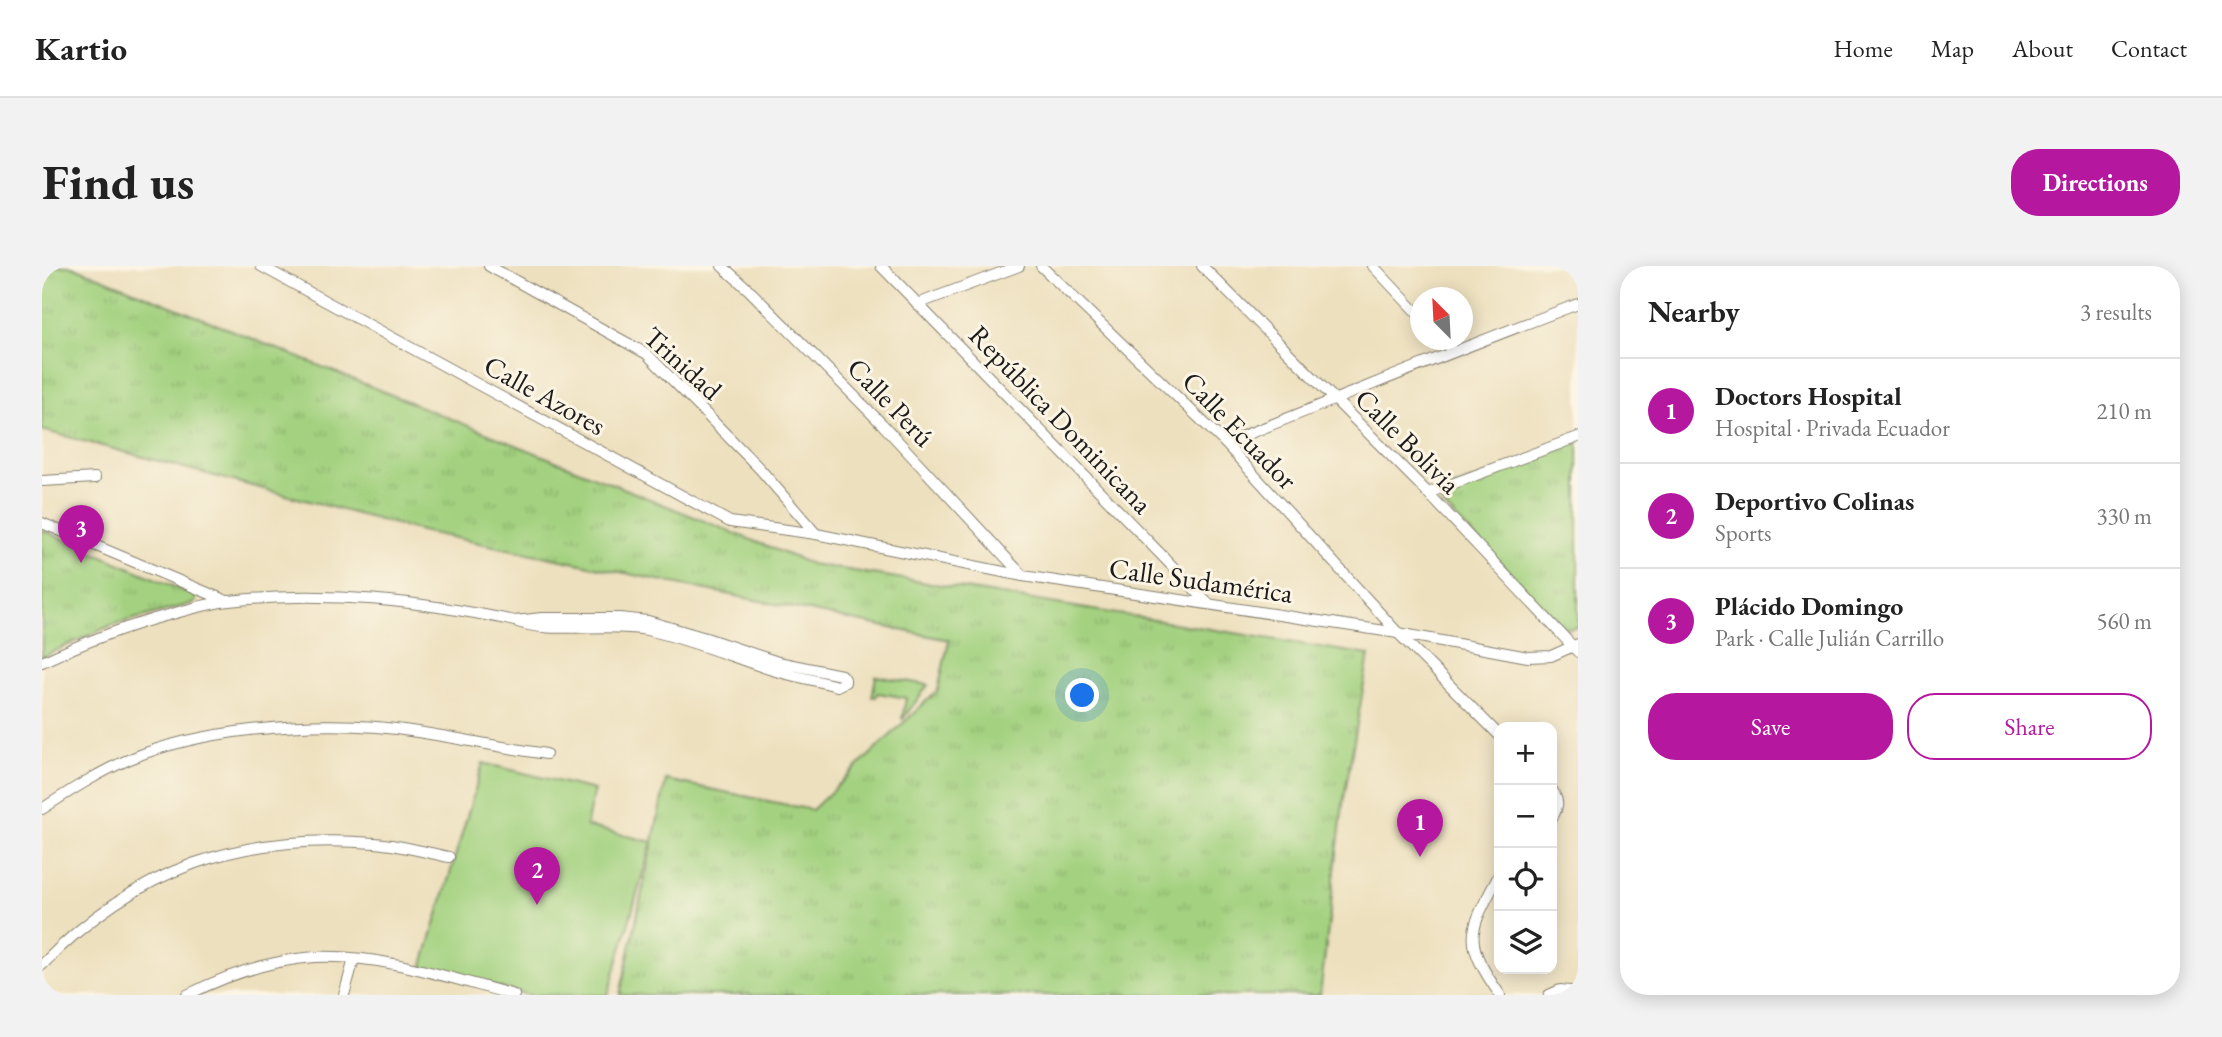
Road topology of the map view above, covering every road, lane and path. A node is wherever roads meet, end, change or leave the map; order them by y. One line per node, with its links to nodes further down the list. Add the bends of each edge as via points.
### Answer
1 (261, 266): 20 (street, Calle Azores, via 730,522)
2 (489, 266): 20 (street, Trinidad, via 647,354 760,468)
3 (722, 266): 21 (street, Calle Perú, via 882,424)
4 (881, 266): 9 (street, República Dominicana)
5 (1019, 266): 9 (street)
6 (1041, 266): 15 (street, Calle Ecuador)
7 (1202, 266): 13 (street, Calle Bolivia)
8 (1373, 266): 11 (street)
9 (917, 304): 23 (street, República Dominicana)
10 (1578, 304): 12 (street)
11 (1410, 305)
12 (1453, 351): 13 (street)
13 (1336, 400): 15 (street); 18 (street, Calle Bolivia)
14 (1578, 437): 18 (street)
15 (1226, 443): 25 (street, Calle Ecuador)
16 (95, 478): 17 (street)
17 (42, 481)
18 (1428, 494): 26 (street, Calle Bolivia)
19 (42, 523): 22 (street)
20 (816, 534): 21 (street, Calle Sudamérica)
21 (1023, 576): 23 (street, Calle Sudamérica)
22 (227, 601): 24 (street, via 350,596 452,607); 27 (street, via 122,628)
23 (1209, 603): 25 (street, Calle Sudamérica)
24 (515, 621): 24 (street, via 529,627 646,630 773,671 837,685 845,682 841,675 778,662 648,621)
25 (1398, 634): 26 (street, Calle Sudamérica, via 1528,656 1551,656); 28 (street, Calle Ecuador)
26 (1576, 648)
27 (42, 662)
28 (1494, 730)
29 (545, 754): 30 (street, via 376,727 304,726 235,733 130,759)
30 (42, 809)
31 (449, 857): 34 (street, via 378,843 324,841 274,843 217,855 127,895 71,934)
32 (1494, 884): 39 (street, via 1475,920 1472,941 1483,970)
33 (354, 959): 36 (street, via 314,957 260,966); 37 (street); 38 (street, via 415,969)
34 (42, 965)
35 (1578, 992): 40 (street, via 1560,990)
36 (187, 995)
37 (344, 995)
38 (514, 995)
39 (1500, 995)
40 (1549, 995)

